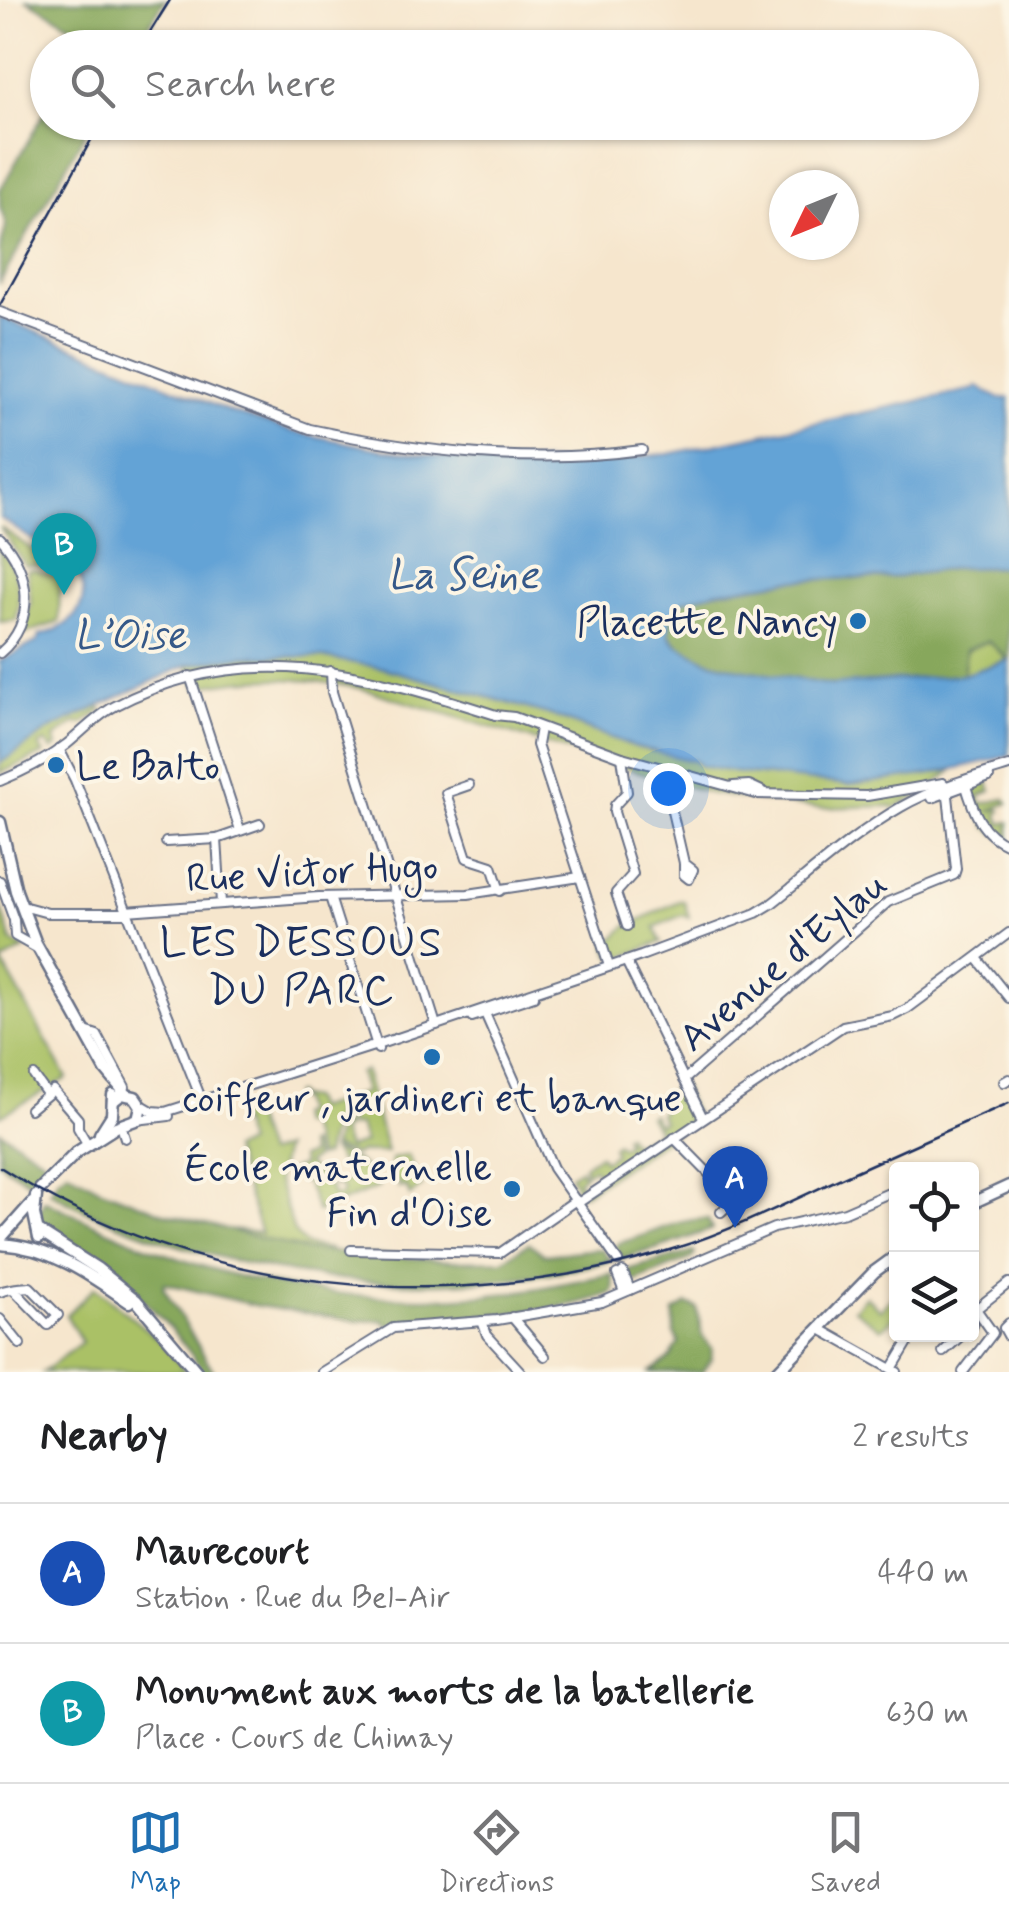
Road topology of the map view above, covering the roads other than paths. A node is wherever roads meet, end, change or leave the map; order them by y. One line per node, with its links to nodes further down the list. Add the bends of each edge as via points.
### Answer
1 (0, 312): 2 (street, via 287,422 354,438 495,456)
2 (642, 450)
3 (0, 538): 4 (street, via 22,569 26,597 20,625)
4 (0, 653)
5 (330, 671): 6 (street, via 246,666); 7 (street); 28 (street)
6 (190, 676): 8 (street, via 113,707); 19 (street)
7 (540, 728): 9 (street); 25 (street, via 537,746)
8 (59, 749): 12 (street); 32 (street)
9 (622, 757): 11 (street); 34 (street, via 628,792 614,812 633,872 616,893)
10 (1009, 768): 13 (street)
11 (678, 773): 15 (street, via 748,792 850,796); 24 (street, via 671,806)
12 (2, 782)
13 (966, 783): 15 (street); 22 (street, via 980,822)
14 (469, 785): 27 (street, Rue Victor Hugo, via 446,793 467,858 492,866)
15 (940, 788): 16 (street); 16 (street); 50 (street, Avenue d'Eylau, via 952,877 888,902)
16 (895, 812): 40 (street, via 771,904)
17 (0, 822): 23 (main road)
18 (260, 824): 19 (street)
19 (240, 830): 20 (street)
20 (217, 839): 21 (street); 30 (street)
21 (166, 842)
22 (1009, 845)
23 (10, 860): 31 (main road); 35 (main road)
24 (684, 863)
25 (580, 877): 27 (street, Rue Victor Hugo); 41 (street)
26 (0, 881): 37 (street, via 15,936)
27 (500, 891): 28 (street, Rue Victor Hugo)
28 (396, 894): 29 (street, Rue Victor Hugo); 45 (street)
29 (330, 897): 30 (street, Rue Victor Hugo); 47 (street)
30 (221, 903): 32 (street, Rue Victor Hugo)
31 (26, 906): 33 (street, Rue Victor Hugo); 35 (main road)
32 (126, 912): 33 (street, Rue Victor Hugo); 54 (street)
33 (48, 913): 35 (street)
34 (626, 926)
35 (33, 930): 37 (street); 38 (main road); 42 (main road)
36 (1009, 933): 39 (street)
37 (25, 942): 38 (street)
38 (39, 950): 42 (main road)
39 (977, 958): 43 (street); 58 (street, via 908,1010 843,1026)
40 (626, 961): 41 (street); 50 (street)
41 (604, 968): 44 (street)
42 (64, 992): 46 (main road)
43 (1009, 998)
44 (484, 1011): 45 (street); 67 (street, via 551,1163)
45 (437, 1027): 47 (street)
46 (85, 1031): 48 (main road); 52 (street, via 97,1035)
47 (378, 1047): 54 (street)
48 (106, 1070): 52 (main road); 53 (main road)
49 (34, 1076): 51 (street)
50 (684, 1080): 58 (street)
51 (47, 1094): 56 (street); 62 (street, via 53,1090)
52 (128, 1094): 53 (main road); 55 (main road)
53 (113, 1100): 57 (main road)
54 (203, 1102): 55 (street, via 165,1112); 59 (street, via 168,1121)
55 (140, 1104): 59 (main road)
56 (30, 1109)
57 (112, 1116): 60 (main road); 62 (main road)
58 (703, 1118): 61 (street)
59 (136, 1120): 60 (main road)
60 (124, 1132): 62 (main road)
61 (674, 1138): 67 (street); 68 (street, via 732,1197)
62 (91, 1143): 64 (main road)
63 (1009, 1186): 66 (main road)
64 (40, 1189)
65 (889, 1193): 81 (street, via 845,1212 774,1228)
66 (979, 1200)
67 (577, 1202): 75 (street, via 500,1253); 77 (street)
68 (721, 1212)
69 (20, 1220): 70 (main road); 70 (main road, via 36,1196); 71 (main road)
70 (38, 1229): 74 (main road); 88 (main road, via 116,1284)
71 (10, 1230): 72 (main road); 73 (main road)
72 (0, 1242): 73 (main road)
73 (14, 1244): 74 (main road)
74 (28, 1249): 88 (main road, via 84,1271)
75 (351, 1250)
76 (889, 1261): 87 (main road)
77 (616, 1262)
78 (620, 1273): 81 (street)
79 (1009, 1283): 100 (street, via 976,1309 993,1334)
80 (13, 1289): 80 (street, via 30,1287 58,1315 48,1325); 82 (street)
81 (631, 1289): 83 (street, via 597,1304)
82 (0, 1292)
83 (512, 1317): 85 (street); 94 (street)
84 (0, 1319): 92 (street)
85 (482, 1321): 97 (street, via 393,1328); 98 (street)
86 (1009, 1323): 89 (street)
87 (820, 1329): 95 (street); 99 (main road)
88 (168, 1334): 96 (main road)
89 (1009, 1337)
90 (908, 1342): 95 (street)
91 (953, 1342): 93 (street)
92 (20, 1344)
93 (943, 1352)
94 (546, 1356)
95 (890, 1370)
96 (197, 1372)
97 (322, 1372)
98 (521, 1372)
99 (777, 1372)
100 (963, 1372)

